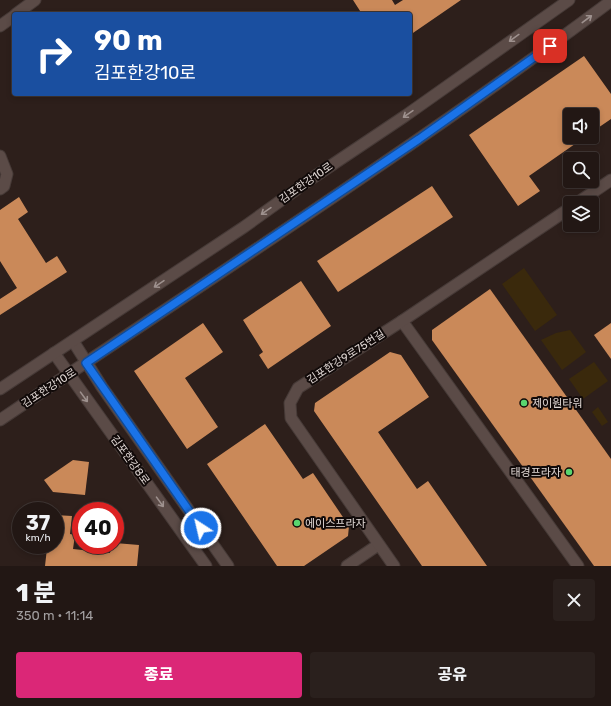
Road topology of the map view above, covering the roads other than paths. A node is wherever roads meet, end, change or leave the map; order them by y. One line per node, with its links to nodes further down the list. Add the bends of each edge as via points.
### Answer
1 (36, 0): 4 (street)
2 (569, 0): 13 (street, 김포한강10로, one-way to 13, via 405,116)
3 (611, 1): 15 (street, 김포한강10로, one-way to 3, via 419,139)
4 (19, 12)
5 (12, 17): 6 (street)
6 (0, 26)
7 (0, 156): 9 (street, via 6,174 4,186)
8 (611, 180): 10 (street)
9 (0, 189)
10 (587, 196)
11 (563, 213): 12 (street, 김포한강9로75번길)
12 (402, 321): 19 (street, 김포한강9로75번길, via 298,388 290,403 291,418); 24 (street)
13 (73, 341): 14 (street, 김포한강10로); 15 (street, 김포한강8로)
14 (54, 353): 16 (street, 김포한강8로); 17 (street, 김포한강10로)
15 (86, 363): 16 (street, 김포한강10로); 21 (street, 김포한강8로)
16 (69, 375): 18 (street, 김포한강10로); 20 (street, 김포한강8로, one-way to 20)
17 (0, 389)
18 (0, 420)
19 (378, 545): 22 (street); 23 (street, 김포한강9로75번길)
20 (206, 566)
21 (228, 566)
22 (347, 566)
23 (394, 566)
24 (578, 566)

